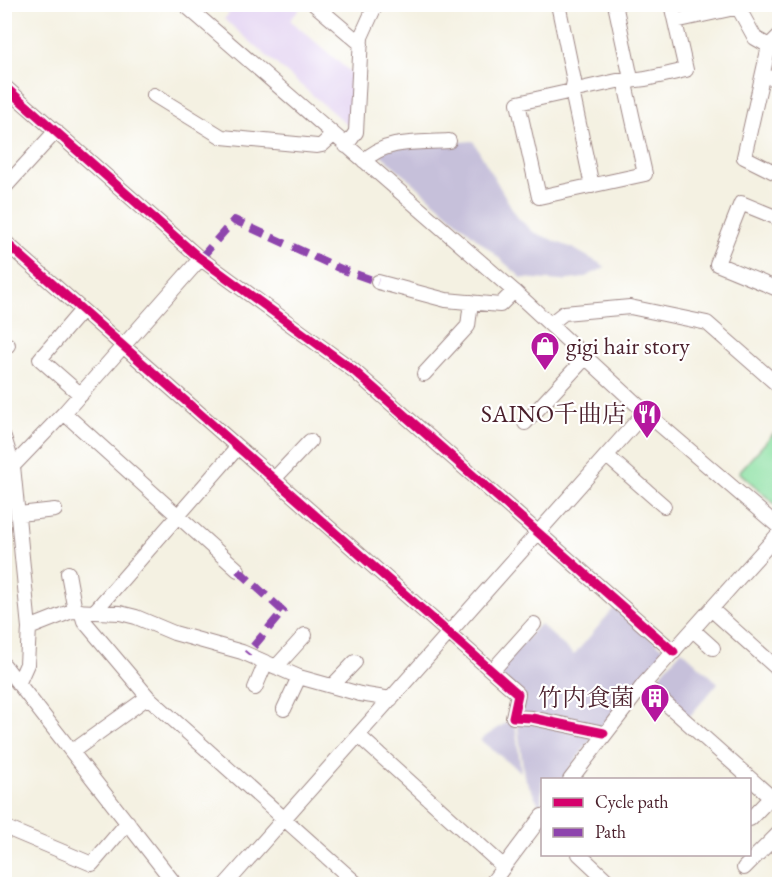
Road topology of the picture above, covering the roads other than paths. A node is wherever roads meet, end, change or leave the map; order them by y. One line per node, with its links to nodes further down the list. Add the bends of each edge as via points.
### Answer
1 (184, 4): 19 (street)
2 (376, 4): 10 (street, via 365,24)
3 (558, 4): 16 (street, via 574,81)
4 (615, 4): 14 (street, via 630,74)
5 (671, 4): 8 (street)
6 (315, 5): 10 (street)
7 (730, 7): 8 (street); 11 (street, via 739,9 755,38)
8 (675, 21): 14 (street, via 686,70)
9 (780, 35): 11 (street)
10 (361, 44): 21 (street, via 356,132)
11 (770, 46): 12 (street)
12 (762, 77): 13 (street); 23 (street, via 744,157)
13 (780, 78)
14 (628, 82): 16 (street); 24 (street, via 626,88 645,174)
15 (4, 86): 18 (street)
16 (572, 91): 24 (street); 24 (street, via 518,103 538,197)
17 (154, 95): 19 (street, via 222,137 322,146)
18 (56, 131): 25 (street); 28 (street)
19 (333, 135): 21 (street)
20 (449, 141): 22 (street, via 379,149)
21 (346, 146): 22 (street)
22 (364, 161): 31 (street)
23 (780, 175)
24 (592, 186)
25 (4, 188)
26 (780, 219): 30 (street, via 741,203 717,264)
27 (4, 241): 33 (street)
28 (201, 258): 35 (street); 54 (street, via 353,370)
29 (378, 282): 32 (street, via 446,300)
30 (780, 290)
31 (514, 291): 32 (street, via 500,304); 34 (street)
32 (471, 302): 37 (street, via 468,326)
33 (82, 310): 35 (street); 39 (street, via 40,359)
34 (550, 324): 36 (street); 38 (street, via 564,313 630,307 707,323)
35 (123, 347): 39 (street); 45 (street)
36 (586, 357): 40 (street); 42 (street)
37 (424, 374)
38 (777, 378)
39 (81, 395): 41 (street)
40 (645, 411): 46 (street); 53 (street)
41 (64, 413): 47 (street); 52 (street)
42 (525, 423)
43 (4, 437): 47 (street)
44 (310, 441): 48 (street)
45 (238, 447): 48 (street); 52 (street)
46 (607, 456): 49 (street); 54 (street)
47 (13, 466): 51 (street)
48 (275, 477): 62 (street)
49 (664, 507)
50 (55, 510): 51 (street)
51 (19, 513): 60 (street)
52 (179, 517): 55 (street); 58 (street)
53 (780, 530): 57 (street)
54 (538, 532): 62 (street); 65 (street)
55 (238, 570)
56 (68, 573): 58 (street)
57 (711, 609): 61 (street); 70 (street)
58 (84, 611): 60 (street); 68 (street, via 136,616 174,633 242,652); 76 (street, via 84,621)
59 (534, 624): 69 (street)
60 (29, 628): 72 (street, via 27,664)
61 (693, 630): 64 (street); 65 (street)
62 (449, 633): 69 (street); 77 (street)
63 (305, 635): 68 (street)
64 (713, 648)
65 (674, 652): 73 (street)
66 (355, 662): 74 (street)
67 (4, 665): 72 (street)
68 (271, 665): 71 (street); 75 (street)
69 (492, 671): 79 (street, via 518,694 513,717)
70 (780, 671)
71 (299, 677): 74 (street); 78 (street)
72 (19, 682): 81 (street)
73 (644, 684): 79 (street); 83 (street)
74 (332, 686): 77 (street)
75 (255, 688)
76 (148, 697): 81 (street); 88 (street)
77 (391, 699): 80 (street)
78 (284, 709)
79 (604, 733): 82 (street)
80 (359, 736): 88 (street); 93 (street)
81 (73, 751): 89 (street)
82 (571, 778)
83 (749, 778)
84 (751, 780): 85 (street)
85 (775, 801): 86 (street)
86 (751, 818)
87 (541, 819): 93 (street)
88 (286, 820): 96 (street); 97 (street)
89 (128, 822): 90 (street, via 92,864); 95 (street)
90 (4, 827)
91 (780, 832): 94 (street)
92 (580, 856): 99 (street)
93 (504, 867): 98 (street)
94 (744, 868)
95 (175, 885)
96 (226, 885)
97 (357, 885)
98 (491, 885)
99 (611, 885)

